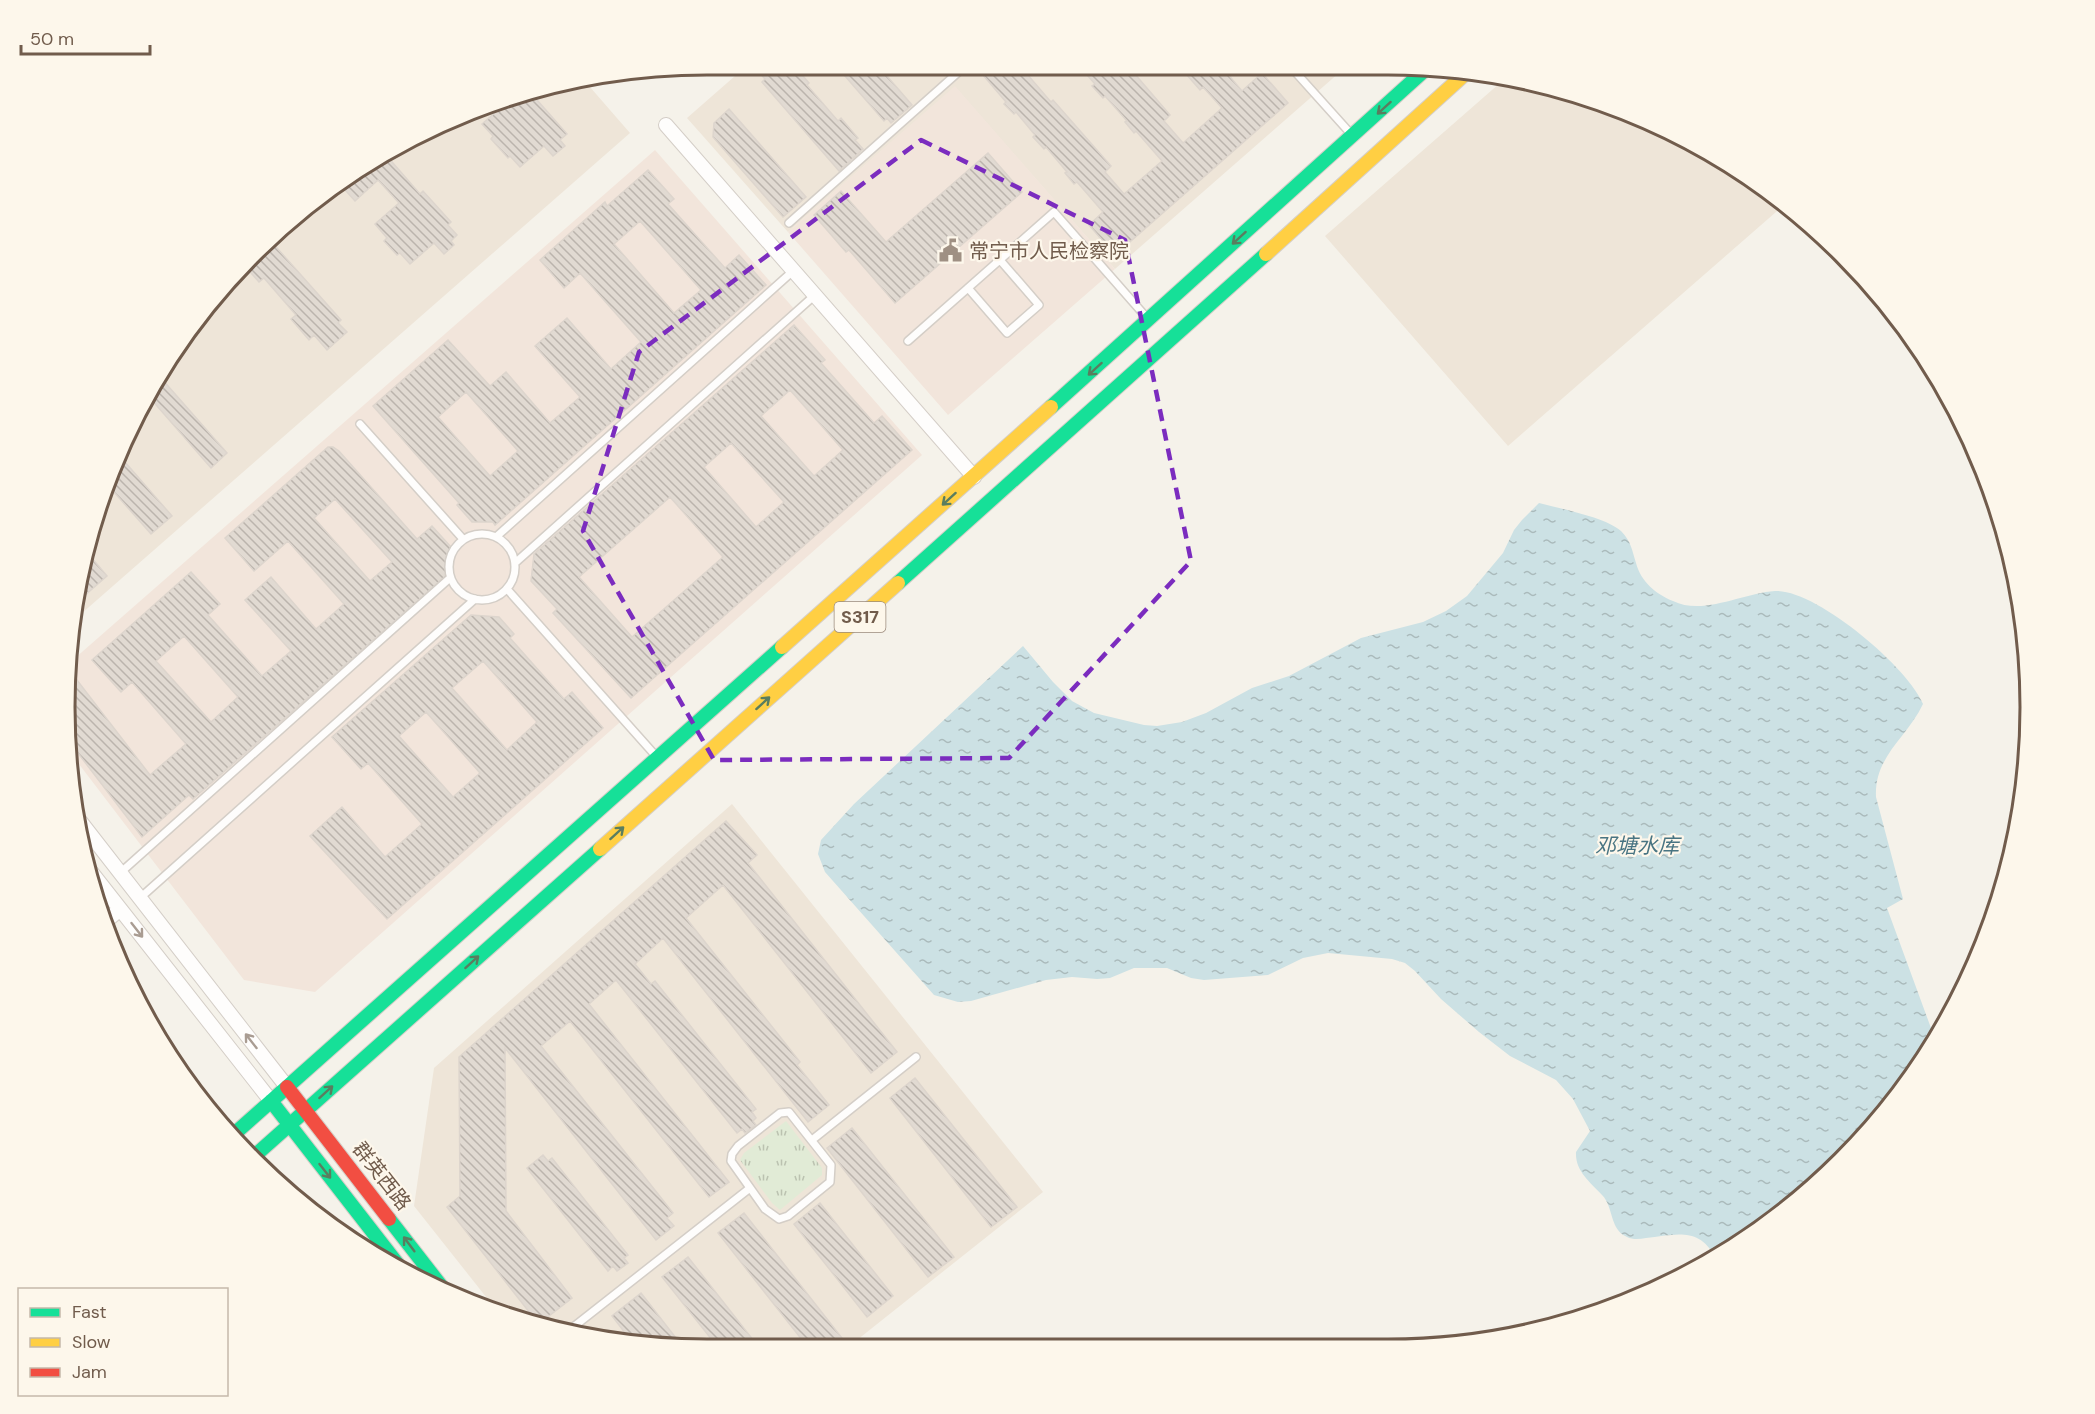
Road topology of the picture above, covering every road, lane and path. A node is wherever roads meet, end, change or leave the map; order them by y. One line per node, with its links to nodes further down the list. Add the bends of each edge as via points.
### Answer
1 (955, 75): 7 (lane)
2 (1298, 75): 6 (lane)
3 (1419, 76): 6 (main road, S317, one-way to 6)
4 (1459, 79): 32 (main road, S317, one-way to 4)
5 (666, 125): 9 (street)
6 (1352, 136): 12 (main road, S317, one-way to 12)
7 (789, 223)
8 (1000, 260): 10 (lane); 10 (lane, via 1039,305 1007,333); 12 (lane, via 1054,212)
9 (793, 271): 11 (street); 16 (lane)
10 (968, 288): 13 (lane)
11 (815, 295): 15 (street); 18 (lane)
12 (1149, 320): 15 (main road, S317, one-way to 15)
13 (908, 341)
14 (360, 424): 17 (lane)
15 (974, 477): 22 (main road, S317, one-way to 22)
16 (496, 537): 17 (lane, via 479,533); 18 (lane, via 509,548)
17 (463, 539): 19 (lane, via 449,560)
18 (515, 563): 20 (lane)
19 (450, 578): 21 (lane, via 464,595); 24 (lane)
20 (507, 589): 21 (lane, via 492,598); 22 (lane)
21 (475, 599): 26 (lane)
22 (658, 758): 30 (main road, S317)
23 (87, 830): 24 (street)
24 (120, 873): 26 (street)
25 (102, 886): 27 (street)
26 (140, 898): 30 (street, one-way to 26)
27 (120, 909): 28 (street); 31 (street, one-way to 31)
28 (111, 917)
29 (916, 1057): 35 (lane)
30 (287, 1087): 31 (main road, S317); 32 (main road, 群英西路)
31 (271, 1101): 33 (main road, 群英西路); 34 (main road, S317)
32 (306, 1110): 33 (main road, S317); 39 (main road, 群英西路, one-way to 32)
33 (289, 1125): 36 (main road, S317); 38 (main road, 群英西路, one-way to 38)
34 (238, 1130)
35 (812, 1140): 37 (lane, via 789,1112 780,1113 732,1154 734,1167); 37 (lane, via 831,1165 830,1182 788,1216 772,1215)
36 (258, 1152)
37 (750, 1188): 40 (lane)
38 (384, 1250)
39 (435, 1277)
40 (576, 1325)

